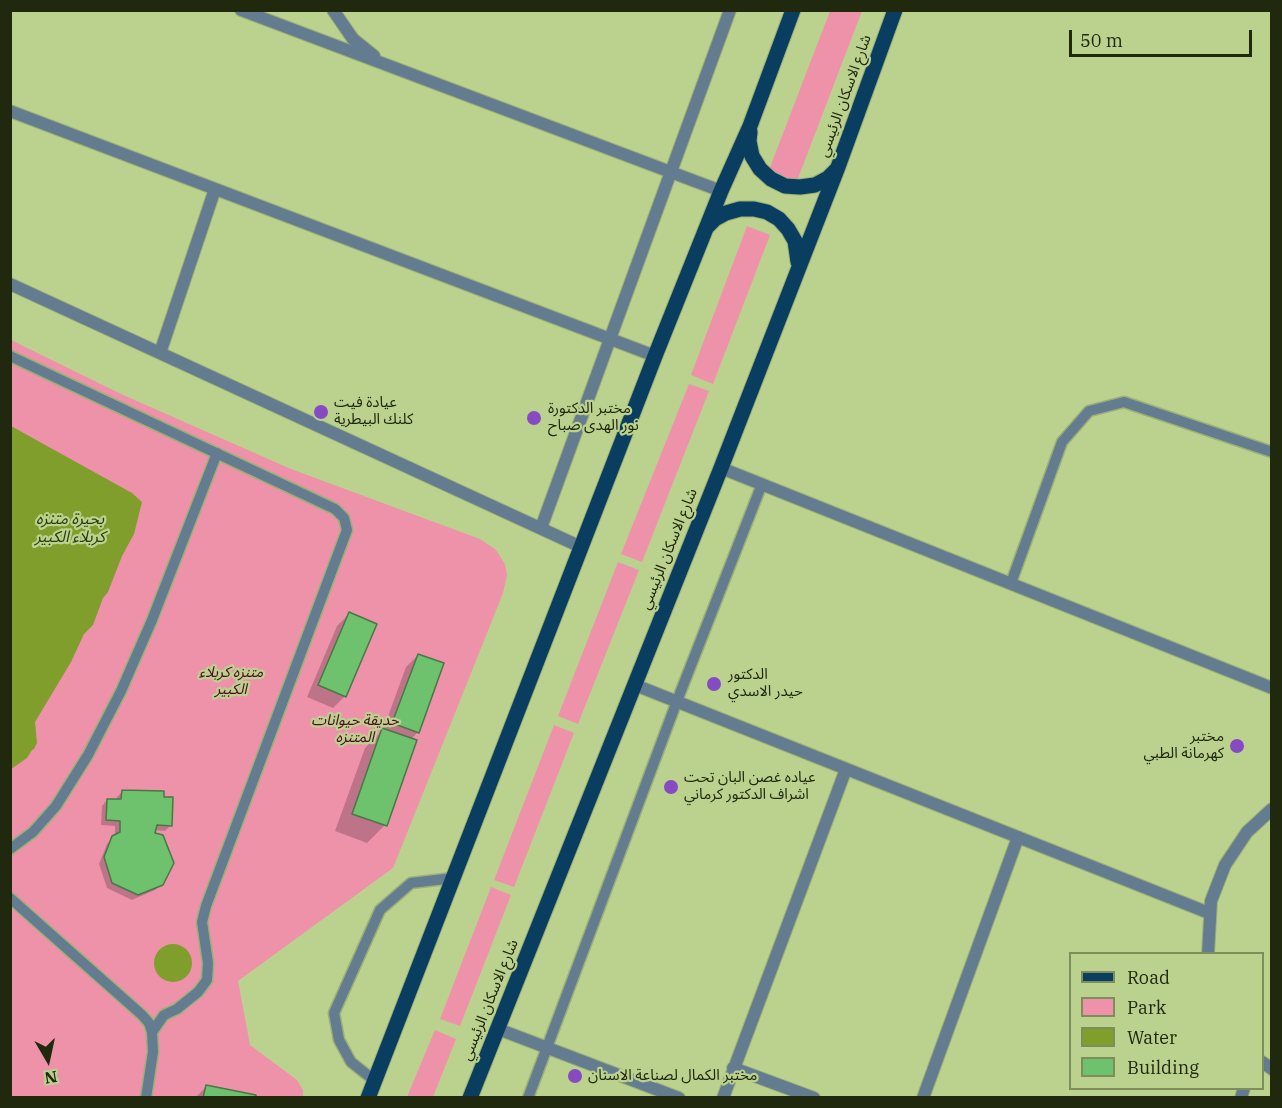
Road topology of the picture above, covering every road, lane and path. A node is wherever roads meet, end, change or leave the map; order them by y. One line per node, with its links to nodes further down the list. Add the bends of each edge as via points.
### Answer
1 (242, 10): 7 (street)
2 (271, 10): 7 (street)
3 (333, 10): 8 (street, via 353,39)
4 (730, 10): 12 (street)
5 (793, 10): 10 (main road)
6 (896, 10): 11 (main road, شارع الاسكان الرئيسي)
7 (259, 14): 8 (street)
8 (382, 64): 12 (street)
9 (10, 111): 13 (street)
10 (750, 126): 11 (main road, via 752,156 760,169 784,186 814,185); 14 (main road)
11 (838, 167): 16 (main road, شارع الاسكان الرئيسي)
12 (670, 173): 14 (street); 18 (street)
13 (215, 189): 18 (street); 19 (street)
14 (721, 190): 15 (main road)
15 (705, 229): 16 (main road, via 715,219 740,209 767,212 788,229 796,248); 21 (main road)
16 (797, 268): 24 (main road, شارع الاسكان الرئيسي)
17 (10, 284): 19 (street)
18 (610, 339): 21 (street); 26 (street)
19 (160, 353): 26 (street)
20 (10, 356): 23 (lane)
21 (655, 356): 27 (main road)
22 (1272, 452): 28 (lane, via 1124,402 1089,411 1062,442)
23 (217, 453): 35 (lane, via 152,620 88,755 56,806 33,832); 41 (lane, via 335,509 344,518 347,530 206,906 202,922 207,980 191,998 164,1015)
24 (721, 468): 25 (street); 29 (main road, شارع الاسكان الرئيسي)
25 (762, 484): 28 (street); 31 (lane)
26 (541, 528): 27 (street)
27 (581, 547): 36 (main road)
28 (1011, 584): 30 (street)
29 (634, 685): 31 (street); 40 (main road, شارع الاسكان الرئيسي)
30 (1272, 688)
31 (677, 701): 32 (street); 42 (lane)
32 (846, 769): 34 (street); 43 (street)
33 (1272, 809): 38 (street, via 1235,848 1217,884)
34 (1018, 837): 38 (street); 52 (street)
35 (10, 849)
36 (453, 879): 44 (main road); 44 (lane, via 411,884 380,910 334,1013 339,1040 351,1062)
37 (10, 898): 41 (lane, via 142,1015)
38 (1209, 913): 39 (street)
39 (1208, 952)
40 (498, 1029): 42 (street); 47 (main road, شارع الاسكان الرئيسي)
41 (152, 1032): 45 (lane, via 153,1061)
42 (547, 1048): 48 (lane); 49 (street)
43 (733, 1068): 50 (street); 51 (street)
44 (375, 1081): 46 (main road)
45 (146, 1098)
46 (368, 1098)
47 (470, 1098)
48 (528, 1098)
49 (679, 1098)
50 (723, 1098)
51 (814, 1098)
52 (922, 1098)

